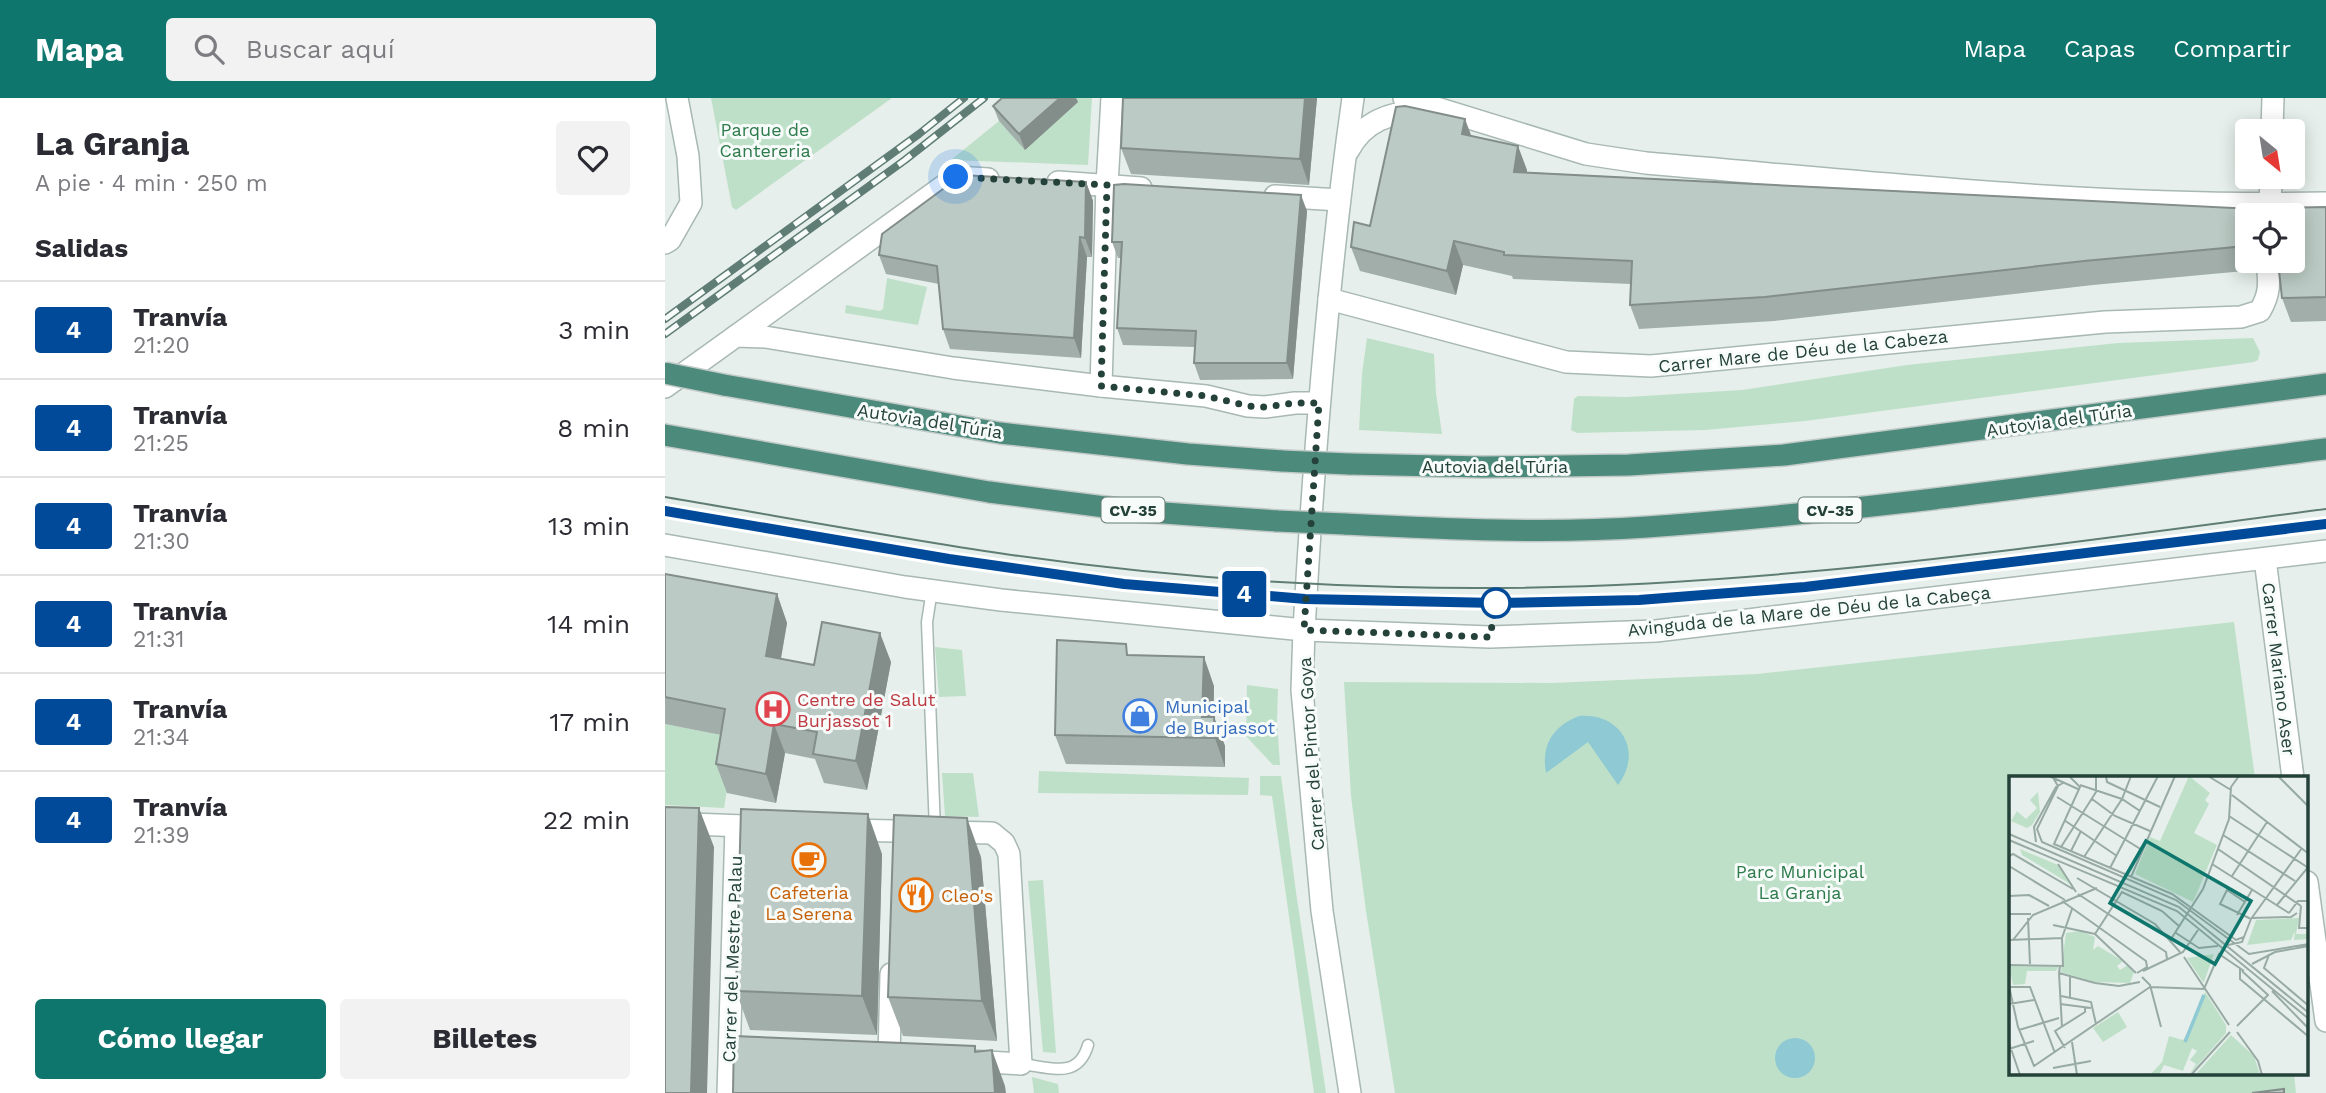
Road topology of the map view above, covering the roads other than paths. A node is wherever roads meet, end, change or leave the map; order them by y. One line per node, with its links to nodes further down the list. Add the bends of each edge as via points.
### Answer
1 (677, 98): 18 (street, via 691,202)
2 (1112, 98): 11 (street)
3 (1353, 98): 8 (street, Carrer del Pintor Goya)
4 (1404, 98): 6 (street)
5 (2273, 98): 7 (street)
6 (1434, 108): 8 (street, Carrer del Pintor Goya, via 1400,112 1370,123 1349,148); 17 (street, via 1586,154 1646,163)
7 (2272, 119)
8 (1344, 162): 14 (street, Carrer del Pintor Goya)
9 (1011, 180): 21 (street, via 956,177)
10 (1038, 181): 11 (street)
11 (1107, 185): 12 (street); 24 (street)
12 (1158, 189)
13 (1253, 195): 14 (street)
14 (1339, 200): 20 (street, Carrer del Pintor Goya)
15 (2326, 204): 16 (street)
16 (2305, 206)
17 (2235, 208)
18 (665, 243)
19 (2268, 273): 20 (street, Carrer Mare de Déu de la Cabeza, via 2270,290 2260,311 2241,317 2092,323 1651,366 1566,362)
20 (1329, 299): 26 (street, Carrer del Pintor Goya)
21 (736, 336): 24 (street, via 785,338 953,368); 25 (street)
22 (665, 373): 23 (highway, Autovia del Túria, bridge, via 1000,433 1282,461 1483,467 1784,455)
23 (2326, 384)
24 (1101, 386): 26 (street, via 1206,396 1248,406)
25 (665, 387)
26 (1319, 403): 33 (street, Carrer del Pintor Goya)
27 (665, 435): 28 (highway, CV-35, bridge, via 989,492 1136,510 1478,530 1645,527 1881,506)
28 (2326, 449)
29 (665, 545): 32 (street, Avinguda de la Mare de Déu de la Cabeça)
30 (2326, 551): 31 (street, Avinguda de la Mare de Déu de la Cabeça)
31 (2265, 559): 33 (street, Avinguda de la Mare de Déu de la Cabeça, via 1656,631 1490,637); 34 (street, Carrer Mariano Aser)
32 (932, 590): 33 (street, Avinguda de la Mare de Déu de la Cabeça); 39 (lane, via 927,622)
33 (1304, 630): 51 (street, Carrer del Pintor Goya, via 1303,690 1322,911)
34 (2293, 776)
35 (665, 823): 36 (street)
36 (736, 826): 37 (street); 45 (street, Carrer del Mestre Palau)
37 (789, 828)
38 (829, 829): 39 (street, via 896,839)
39 (935, 833): 49 (street, via 992,833 1009,854)
40 (2309, 893): 42 (street)
41 (892, 951): 47 (street, via 882,1057)
42 (2321, 956): 43 (street)
43 (2326, 1021)
44 (1088, 1045): 49 (lane, via 1084,1059 1072,1068)
45 (729, 1048): 46 (street); 50 (street, Carrer del Mestre Palau)
46 (756, 1049)
47 (915, 1058)
48 (955, 1060): 49 (street)
49 (1021, 1064)
50 (728, 1093)
51 (1350, 1093)

